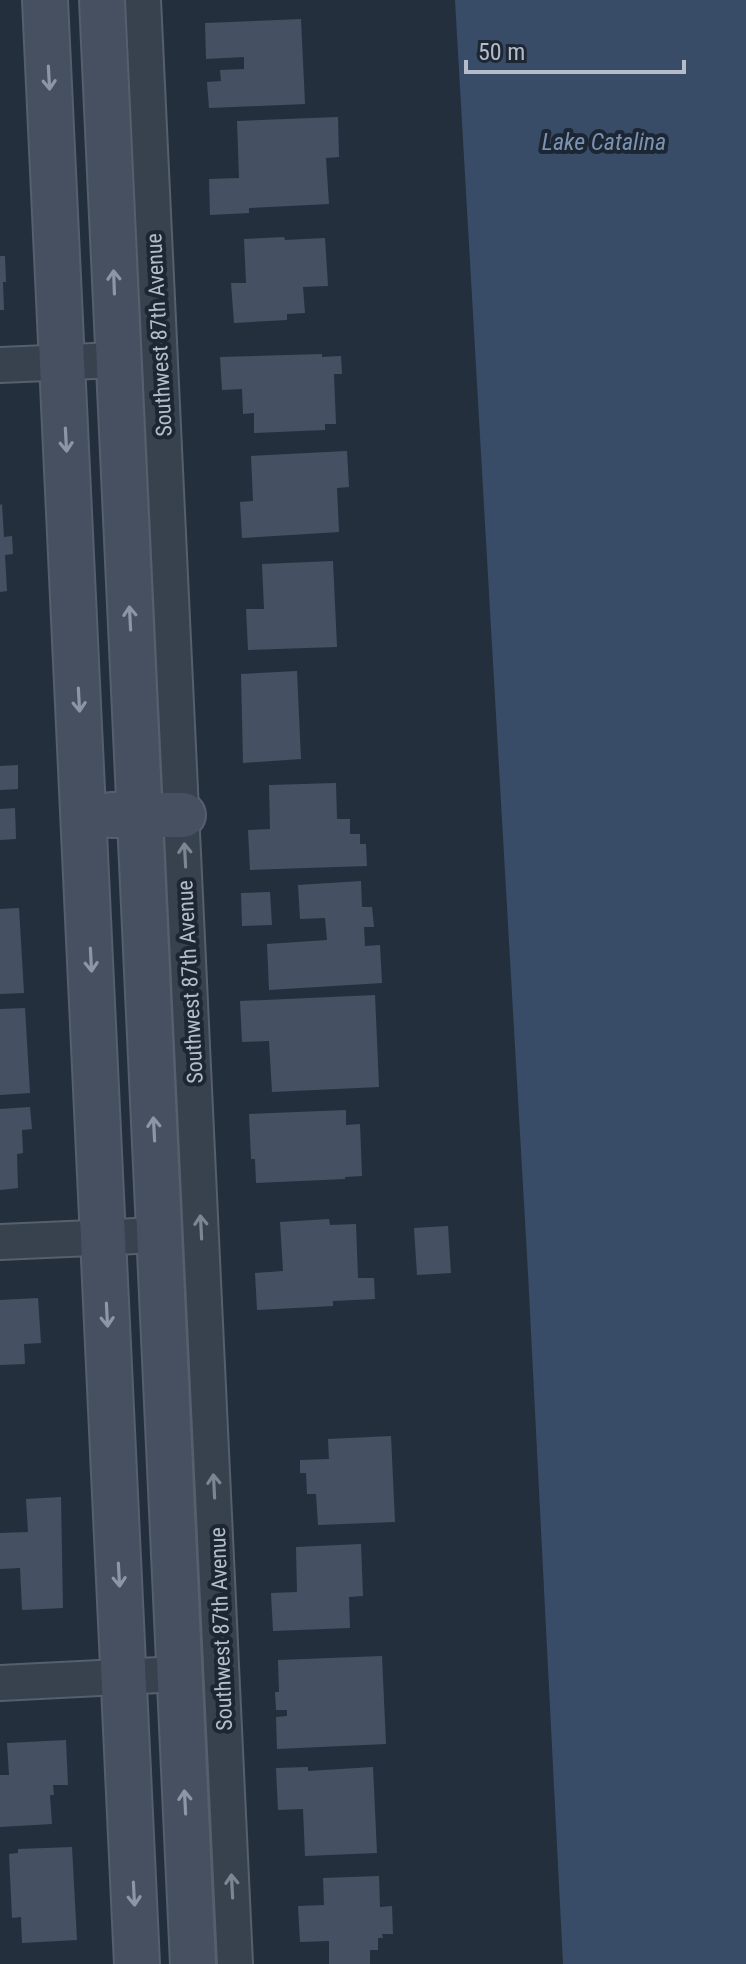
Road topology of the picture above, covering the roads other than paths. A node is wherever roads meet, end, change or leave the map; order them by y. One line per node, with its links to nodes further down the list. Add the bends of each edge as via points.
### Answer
1 (45, 0): 5 (main road, one-way to 5)
2 (102, 0): 4 (main road, Southwest 87th Avenue, one-way to 2)
3 (143, 0): 8 (street, Southwest 87th Avenue)
4 (117, 360): 5 (street); 7 (main road, Southwest 87th Avenue, one-way to 4)
5 (62, 362): 6 (street); 9 (main road, one-way to 9)
6 (0, 365)
7 (140, 815): 8 (main road); 9 (main road); 10 (main road, Southwest 87th Avenue, one-way to 7)
8 (183, 815): 18 (street, Southwest 87th Avenue, one-way to 8)
9 (85, 816): 11 (main road, one-way to 11)
10 (159, 1235): 11 (street); 13 (main road, Southwest 87th Avenue)
11 (103, 1237): 12 (street); 14 (main road, one-way to 14)
12 (0, 1242)
13 (179, 1674): 14 (street); 17 (main road, Southwest 87th Avenue, one-way to 13)
14 (124, 1676): 15 (street); 16 (main road, one-way to 16)
15 (0, 1683)
16 (137, 1964)
17 (193, 1964)
18 (235, 1964)

